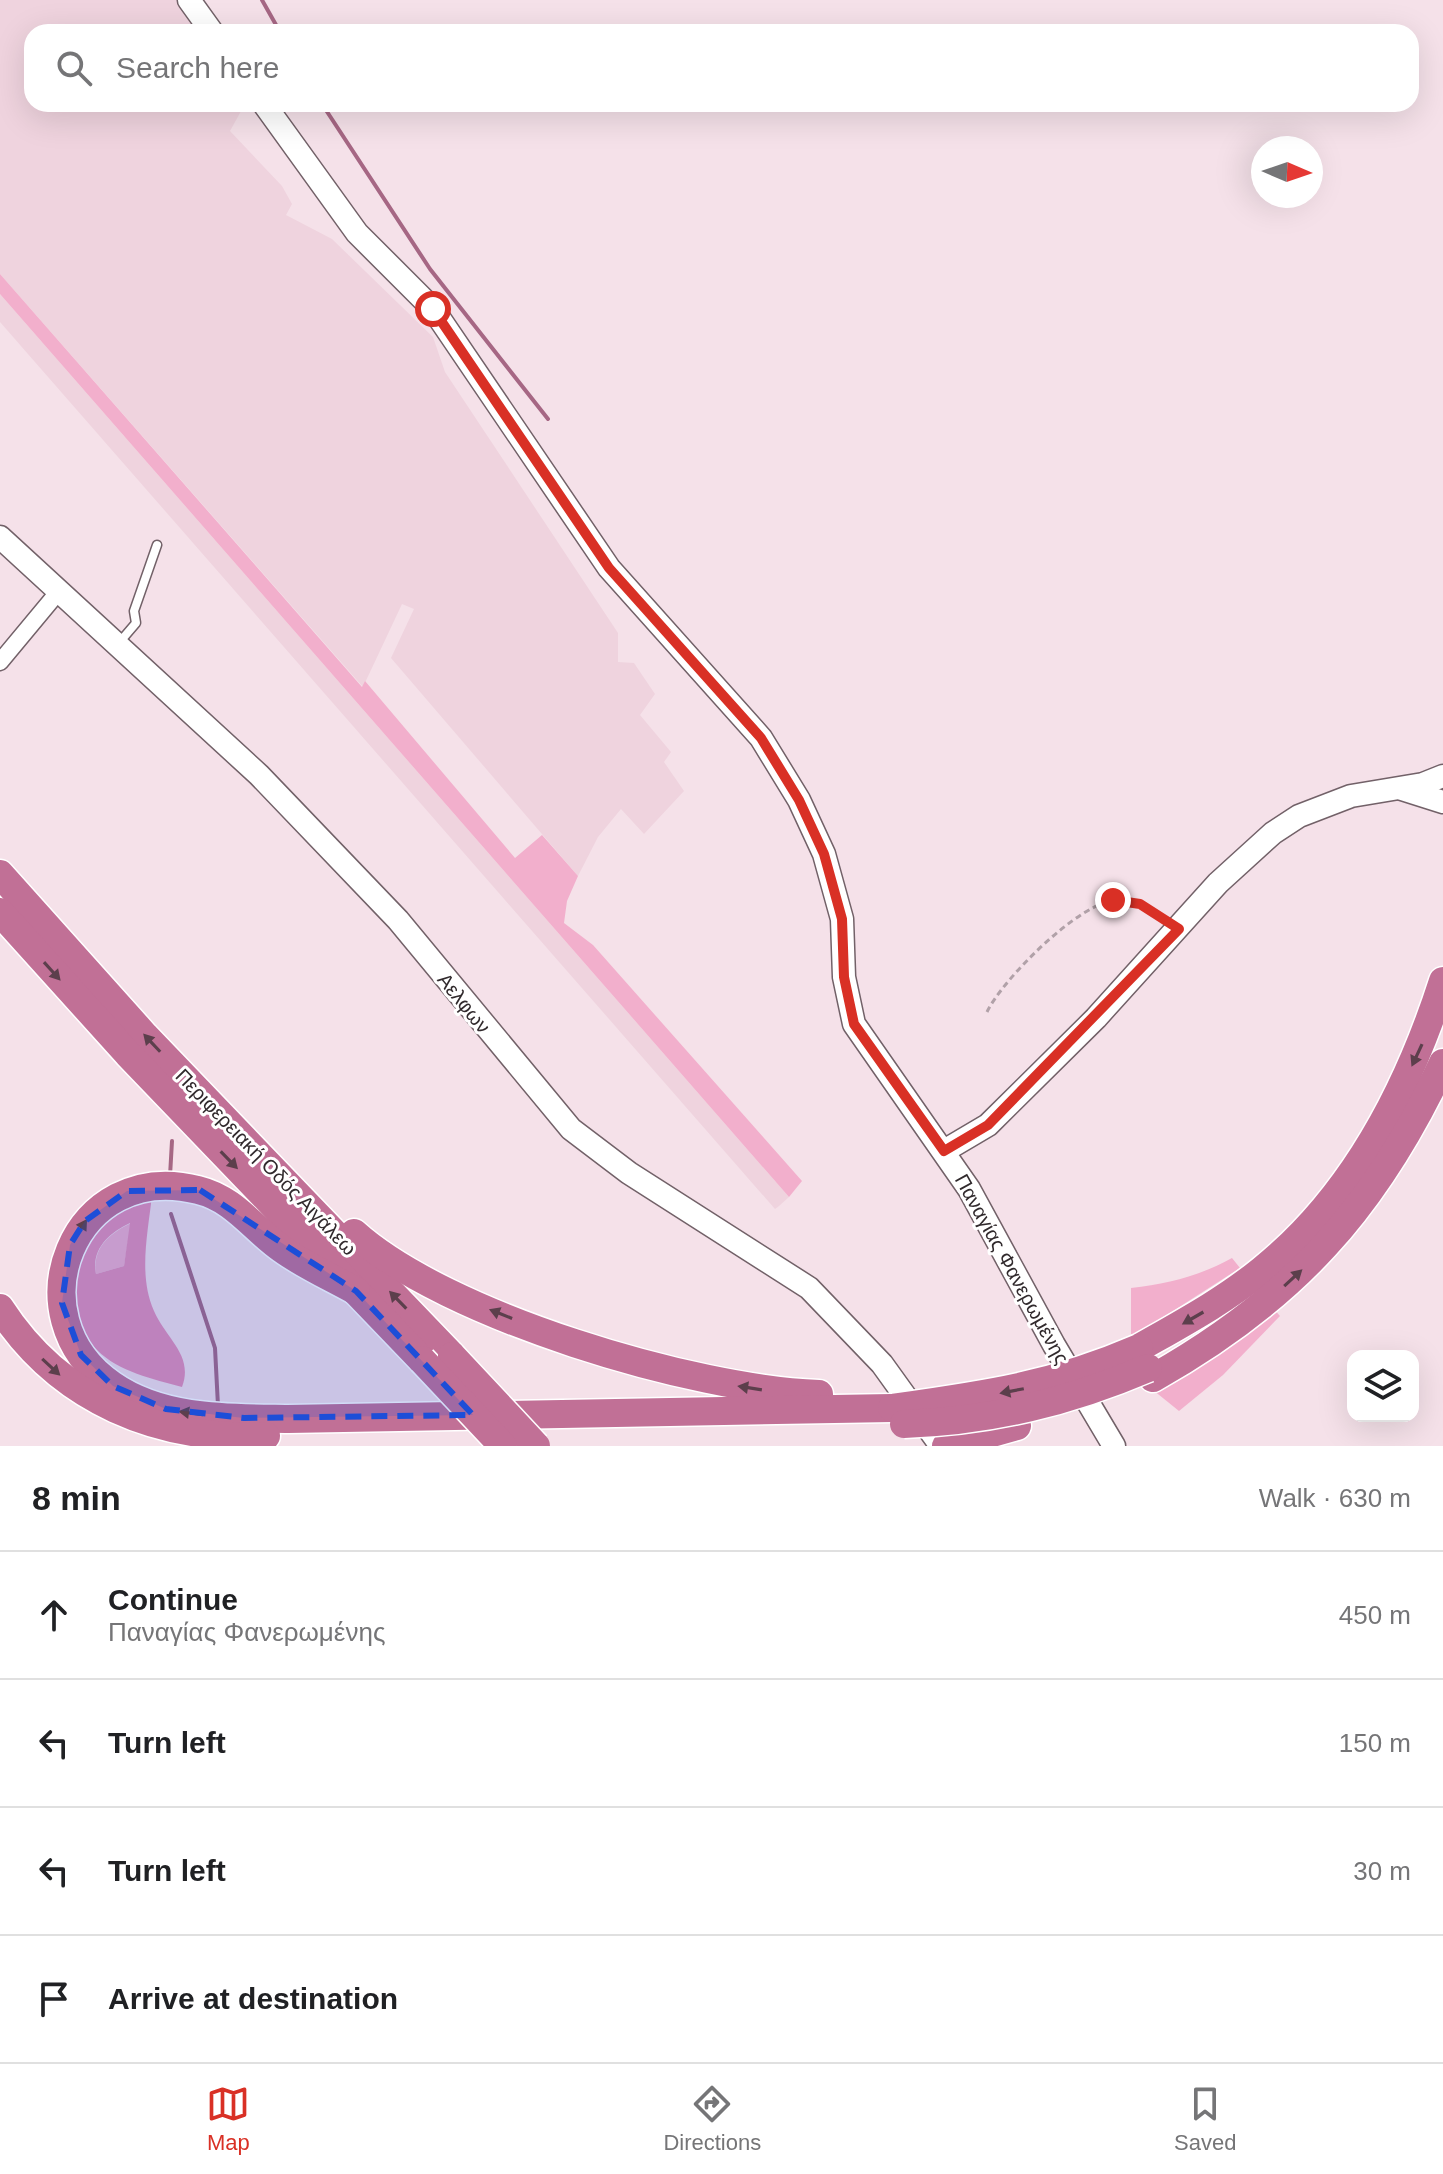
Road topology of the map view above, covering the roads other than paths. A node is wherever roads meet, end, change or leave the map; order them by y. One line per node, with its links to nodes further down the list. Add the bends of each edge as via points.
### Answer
1 (189, 0): 2 (street)
2 (206, 24)
3 (270, 112): 16 (street, Παναγίας Φανερωμένης, via 357,233 433,309 609,568 761,738 824,854 842,919 844,977 854,1024)
4 (0, 537): 6 (street, Αελφων)
5 (157, 545): 7 (lane, via 134,611 136,623)
6 (59, 591): 7 (street, Αελφων); 8 (street)
7 (117, 645): 24 (street, Αελφων, via 259,775 398,920 571,1129 629,1173 809,1288 882,1364)
8 (0, 662)
9 (1436, 781): 10 (street)
10 (1401, 789): 11 (street); 16 (street, via 1339,800 1273,833 1218,883 988,1125)
11 (1443, 802)
12 (0, 874): 17 (highway, Περιφερειακή Οδός Αιγάλεω, one-way to 12)
13 (0, 912): 18 (highway, Περιφερειακή Οδός Αιγάλεω, one-way to 18)
14 (1443, 981): 20 (highway, one-way to 20, via 1397,1099 1318,1216 1290,1246)
15 (1443, 1063): 20 (highway, one-way to 15, via 1232,1326 1278,1293 1333,1241 1372,1190)
16 (944, 1151): 25 (street, Παναγίας Φανερωμένης)
17 (298, 1197): 21 (highway, one-way to 17, via 707,1380 524,1324 384,1257 336,1216); 23 (highway, Περιφερειακή Οδός Αιγάλεω, one-way to 17, bridge)
18 (356, 1291): 21 (highway, one-way to 18, via 288,1419 198,1414 140,1400 99,1375 81,1355 62,1303 70,1245 85,1221 127,1191 148,1187 200,1190 223,1201 281,1249); 22 (highway, Περιφερειακή Οδός Αιγάλεω, bridge)
19 (0, 1308): 21 (highway, one-way to 21, via 31,1348 92,1398 144,1423 202,1436 778,1431)
20 (1146, 1365): 21 (highway, one-way to 21, bridge); 21 (highway, bridge, via 1100,1388 1015,1413); 24 (highway, via 1092,1403)
21 (893, 1410)
22 (503, 1446)
23 (536, 1446)
24 (944, 1446)
25 (1114, 1446)

